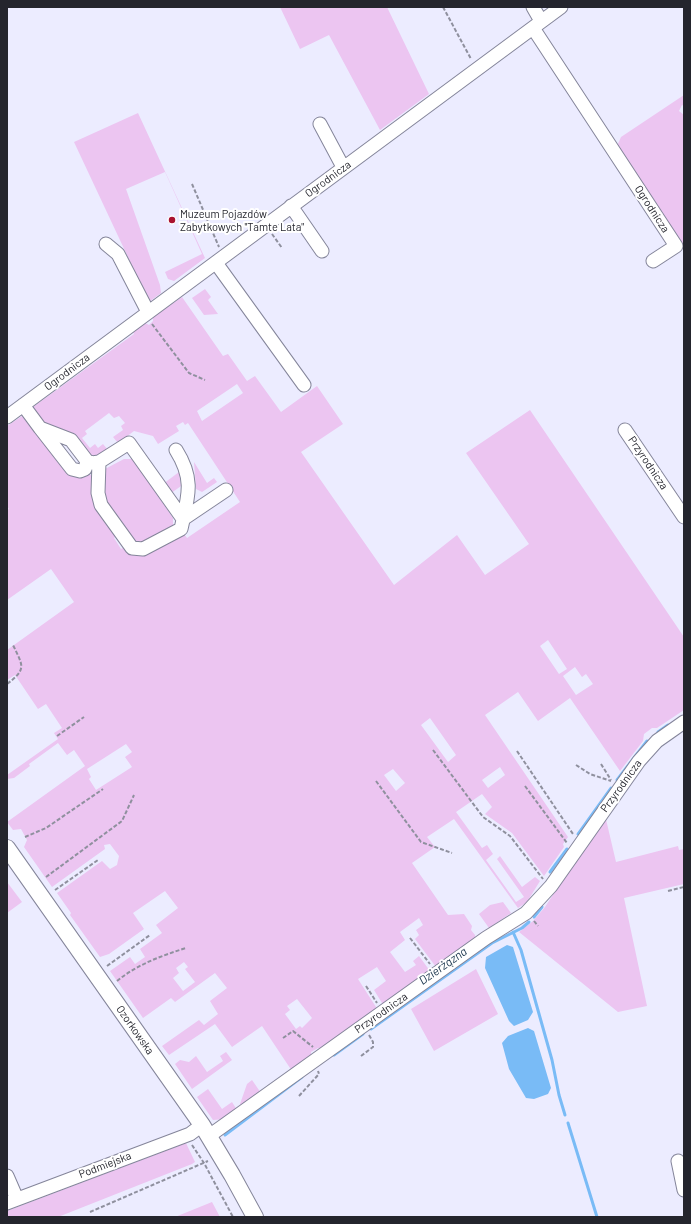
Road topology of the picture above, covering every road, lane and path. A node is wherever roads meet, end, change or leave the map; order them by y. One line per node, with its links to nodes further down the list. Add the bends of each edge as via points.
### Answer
1 (443, 7): 5 (path)
2 (533, 7): 4 (street)
3 (561, 7): 4 (street, Ogrodnicza)
4 (537, 25): 7 (street, Ogrodnicza); 17 (street, Ogrodnicza, via 676,246)
5 (457, 34): 6 (path); 7 (path)
6 (453, 36)
7 (476, 69): 9 (street, Ogrodnicza)
8 (320, 124): 9 (street)
9 (344, 167): 11 (street, Ogrodnicza)
10 (192, 184): 16 (path)
11 (291, 206): 12 (street, Ogrodnicza); 15 (street)
12 (266, 225): 14 (path); 16 (street, Ogrodnicza)
13 (106, 244): 18 (street, via 118,254)
14 (282, 248)
15 (322, 251)
16 (220, 260): 18 (street, Ogrodnicza); 20 (street)
17 (653, 261)
18 (146, 313): 19 (path, via 189,374); 21 (street, Ogrodnicza)
19 (205, 380)
20 (304, 385)
21 (23, 405): 22 (street, Ogrodnicza); 25 (street, via 40,428 71,440)
22 (7, 417)
23 (625, 430): 27 (street, Przyrodnicza)
24 (176, 450): 28 (street, via 186,465 189,492)
25 (93, 462): 28 (street, via 129,443); 28 (street, via 101,505 132,548 143,549 181,529)
26 (226, 490): 28 (street)
27 (684, 517)
28 (183, 519)
29 (13, 645): 30 (path, via 22,668 20,675)
30 (7, 684)
31 (84, 717): 33 (path)
32 (684, 722): 39 (street, Przyrodnicza, via 657,741)
33 (57, 736)
34 (433, 750): 49 (path, via 483,817 510,836)
35 (517, 751): 44 (path, via 574,834)
36 (601, 764): 39 (path)
37 (576, 765): 39 (path, via 590,774)
38 (376, 781): 46 (path, via 421,842)
39 (616, 784): 44 (street, Przyrodnicza)
40 (526, 786): 44 (path, via 565,841)
41 (103, 789): 43 (path, via 46,828)
42 (134, 795): 48 (path, via 122,821)
43 (26, 838)
44 (578, 846): 49 (street, Przyrodnicza)
45 (7, 848): 66 (main road, Ozorkowska)
46 (452, 853)
47 (98, 860): 51 (path)
48 (46, 877)
49 (551, 886): 57 (street, Przyrodnicza, via 526,914 486,938)
50 (684, 887): 52 (path)
51 (55, 890)
52 (668, 891)
53 (150, 935): 56 (path)
54 (410, 938): 57 (path)
55 (186, 948): 58 (path, via 148,961)
56 (107, 966)
57 (437, 973): 60 (street, Przyrodnicza)
58 (117, 980)
59 (366, 986): 60 (path)
60 (383, 1012): 61 (street, Przyrodnicza)
61 (363, 1026): 63 (path, via 374,1042 373,1048); 64 (street, Przyrodnicza)
62 (283, 1038): 64 (path, via 293,1032 310,1044)
63 (361, 1056)
64 (315, 1060): 65 (path, via 319,1074); 66 (street, Przyrodnicza)
65 (299, 1096)
66 (206, 1130): 67 (street, Podmiejska); 68 (main road, Ozorkowska)
67 (185, 1135): 70 (path); 73 (street, Podmiejska)
68 (221, 1155): 70 (path); 76 (main road, Ozorkowska)
69 (678, 1161): 72 (street)
70 (204, 1163): 74 (path); 75 (path)
71 (7, 1176): 73 (street)
72 (684, 1190)
73 (12, 1201)
74 (90, 1212)
75 (233, 1217)
76 (255, 1217)

